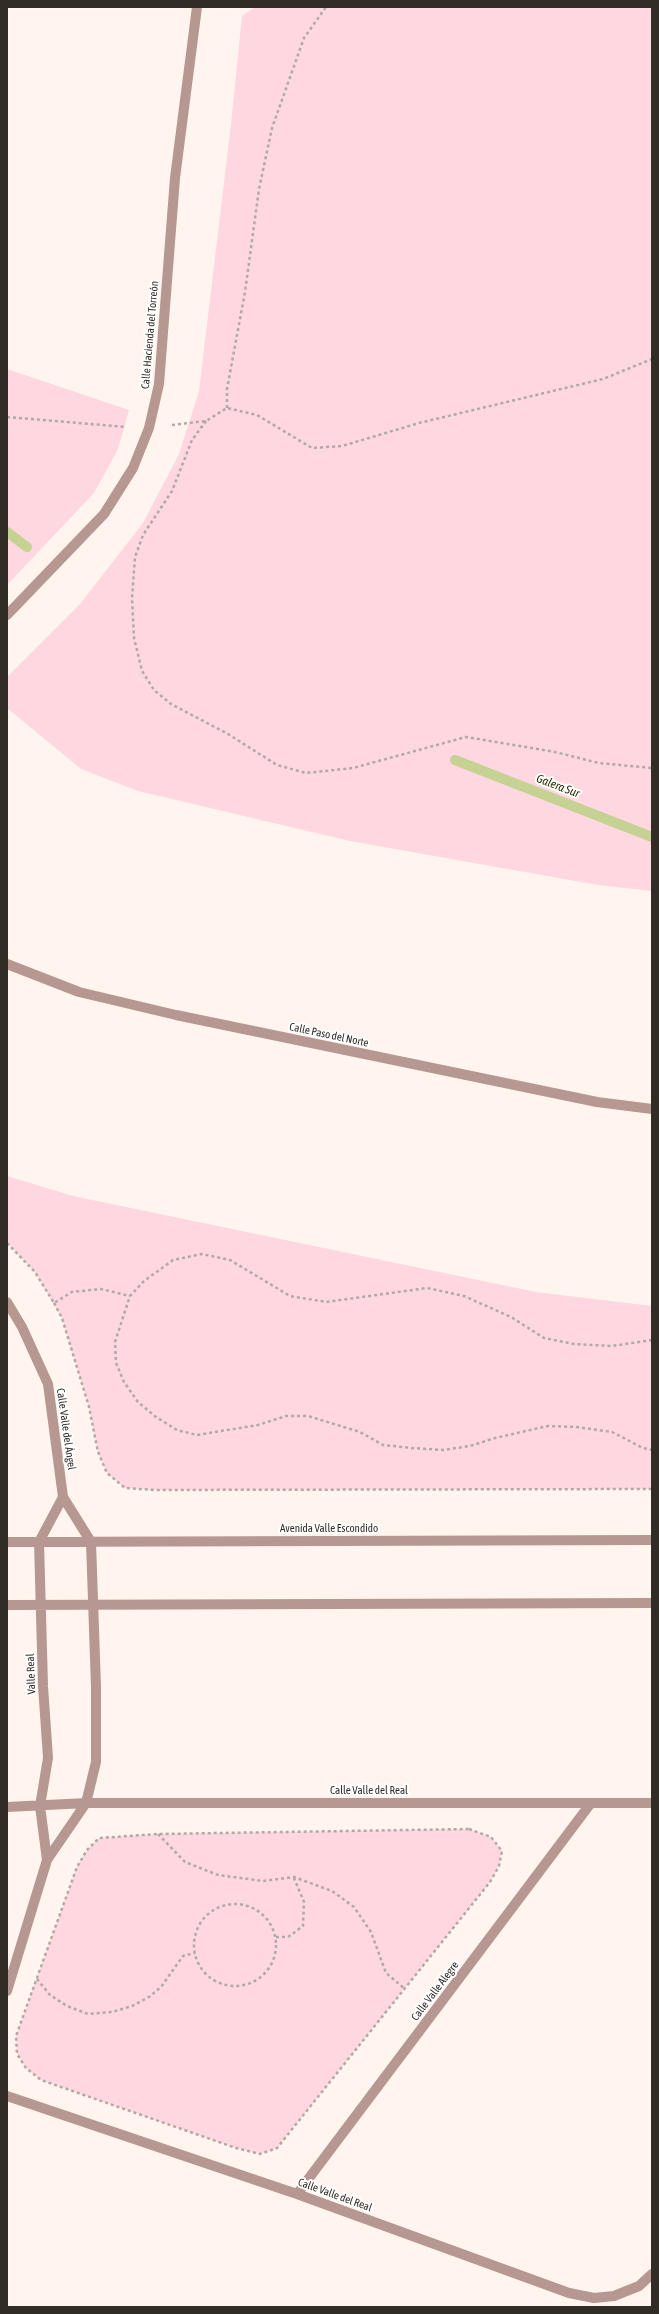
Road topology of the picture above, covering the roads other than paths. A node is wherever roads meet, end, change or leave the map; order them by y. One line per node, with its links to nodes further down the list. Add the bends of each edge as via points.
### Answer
1 (197, 7): 2 (street, Calle Hacienda del Torreón, via 176,178 159,384 148,428 133,468 104,514)
2 (7, 615)
3 (7, 964): 4 (street, Calle Paso del Norte, via 79,992 176,1015 597,1102)
4 (652, 1109)
5 (7, 1302): 6 (street, Calle Valle del Ángel, via 22,1327 48,1384)
6 (63, 1498): 9 (street); 10 (street, Calle Valle del Ángel)
7 (652, 1540): 10 (street, Avenida Valle Escondido)
8 (7, 1542): 9 (street, Avenida Valle Escondido)
9 (39, 1542): 10 (street, Avenida Valle Escondido); 13 (street, Valle Real)
10 (91, 1542): 14 (street, Calle Valle del Ángel)
11 (652, 1603): 14 (street)
12 (7, 1605): 13 (street)
13 (41, 1605): 14 (street); 18 (street, Valle Real, via 48,1758)
14 (94, 1605): 17 (street, via 96,1762)
15 (591, 1803): 16 (street, Calle Valle del Real); 17 (street, Calle Valle del Real); 23 (street, Calle Valle Alegre)
16 (652, 1803)
17 (86, 1804): 18 (street, Calle Valle del Real); 20 (street)
18 (40, 1806): 19 (street, Calle Valle del Real); 20 (street)
19 (7, 1807)
20 (47, 1860): 21 (street)
21 (7, 1991)
22 (7, 2096): 23 (street, Calle Valle del Real)
23 (298, 2194): 24 (street, Calle Valle del Real, via 569,2293 594,2298 614,2296 639,2286)
24 (652, 2274)

